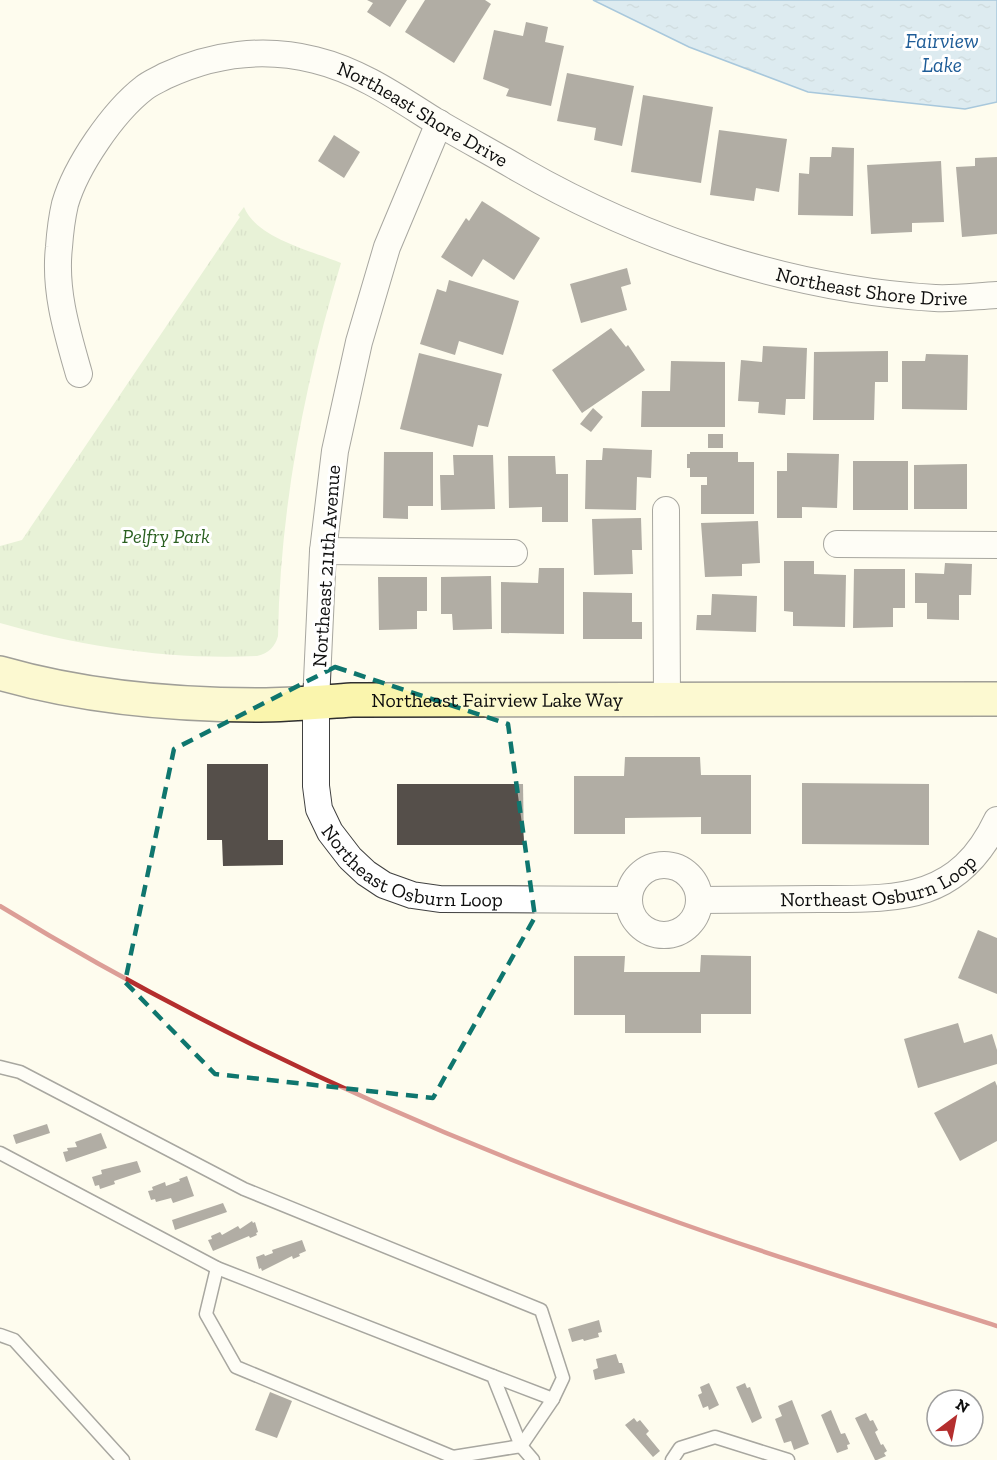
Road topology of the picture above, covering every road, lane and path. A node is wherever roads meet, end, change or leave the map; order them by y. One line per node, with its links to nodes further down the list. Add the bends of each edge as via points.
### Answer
1 (439, 123): 2 (street, Northeast Shore Drive, via 567,196 726,258 788,277 874,293 939,298); 3 (street, Northeast Shore Drive, via 362,76 315,60 279,54 210,59 190,64 145,86 113,117 84,161 65,203 58,282); 7 (street, Northeast 211th Avenue, via 387,247 359,342 335,451)
2 (997, 295)
3 (79, 374)
4 (666, 510): 11 (street)
5 (837, 544): 6 (street)
6 (997, 545)
7 (323, 551): 8 (street); 12 (street, Northeast 211th Avenue)
8 (514, 553)
9 (0, 673): 12 (street, Northeast Fairview Lake Way, via 146,701 262,705)
10 (997, 699): 11 (street, Northeast Fairview Lake Way)
11 (667, 701): 12 (street, Northeast Fairview Lake Way)
12 (316, 702): 14 (street, Northeast Osburn Loop, via 316,786 320,809 330,832 350,858 384,885 440,899)
13 (997, 820): 15 (street, Northeast Osburn Loop, via 975,857 956,874 913,894 877,899)
14 (628, 900): 15 (street, via 633,917 642,928 671,935 694,919); 15 (street, via 632,883 640,873 667,865 684,871 695,884)
15 (699, 900)
16 (0, 1067): 21 (lane, via 20,1072 244,1189 541,1310 563,1377)
17 (0, 1153): 18 (lane)
18 (217, 1268): 20 (lane); 22 (lane, via 206,1314 236,1367 453,1457)
19 (0, 1335): 23 (lane, via 14,1340)
20 (493, 1376): 21 (lane); 22 (lane)
21 (553, 1399): 22 (lane)
22 (521, 1446): 24 (lane)
23 (123, 1460)
24 (533, 1460)
25 (672, 1460): 26 (lane, via 680,1448 715,1437)
26 (788, 1460)

